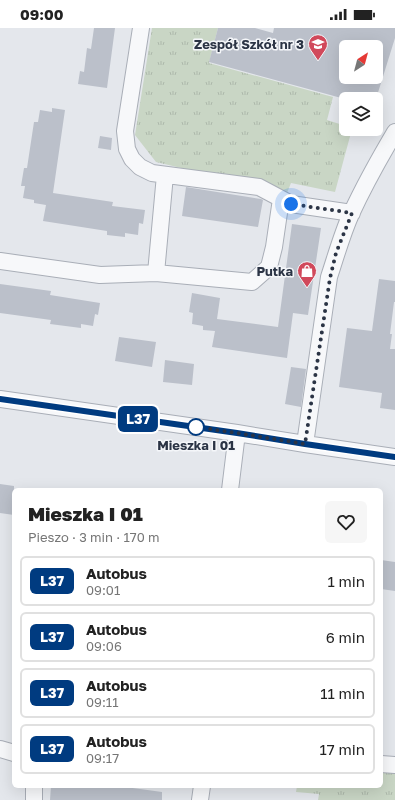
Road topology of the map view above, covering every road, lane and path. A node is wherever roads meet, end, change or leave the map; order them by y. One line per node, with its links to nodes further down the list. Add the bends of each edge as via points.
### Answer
1 (141, 28): 3 (street, via 125,131 127,149 140,167 152,173)
2 (395, 132): 5 (street)
3 (165, 174): 4 (street, via 260,186); 7 (street)
4 (281, 198): 5 (street, via 291,204); 7 (street, via 269,268 252,282)
5 (352, 213): 10 (street, via 336,253 330,278)
6 (0, 261): 7 (street, via 100,274)
7 (156, 273)
8 (0, 399): 9 (street)
9 (237, 433): 10 (street); 12 (street)
10 (305, 444): 11 (street)
11 (395, 457)
12 (230, 488)
13 (0, 749): 14 (street)
14 (12, 752)
15 (383, 764): 16 (street)
16 (395, 765)
17 (34, 788): 19 (street)
18 (202, 788): 20 (street)
19 (34, 800)
20 (200, 800)

